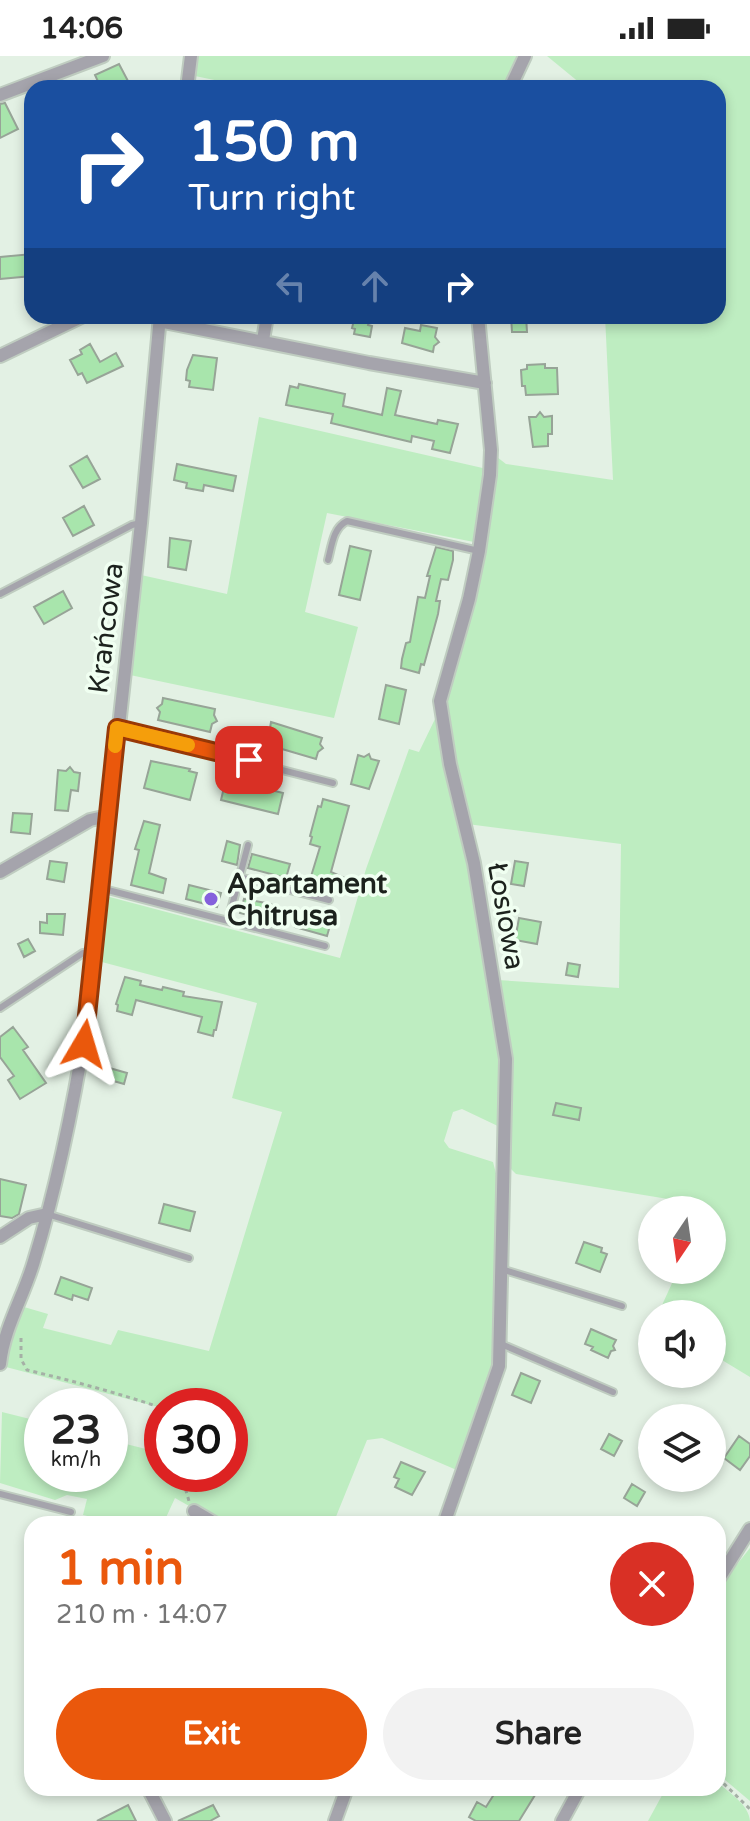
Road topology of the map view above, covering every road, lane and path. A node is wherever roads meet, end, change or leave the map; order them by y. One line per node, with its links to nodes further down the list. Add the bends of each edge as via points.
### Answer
1 (103, 56): 4 (street)
2 (191, 56): 5 (street)
3 (525, 56): 6 (street)
4 (40, 80)
5 (188, 80)
6 (514, 80)
7 (24, 86): 8 (street)
8 (0, 95)
9 (66, 324): 15 (street)
10 (159, 324): 17 (street, Krańcowa)
11 (188, 324): 14 (street)
12 (266, 324): 14 (street)
13 (479, 324): 16 (street, Łosiowa)
14 (263, 340): 16 (street)
15 (0, 356)
16 (485, 383): 18 (street, Łosiowa, via 491,450)
17 (141, 523): 20 (lane); 21 (street, Krańcowa)
18 (479, 551): 19 (lane, via 347,521 335,533); 36 (street, Łosiowa, via 440,701 474,863 506,1059)
19 (328, 560)
20 (0, 594)
21 (117, 728): 22 (lane); 23 (street, Krańcowa)
22 (333, 783)
23 (108, 816): 25 (street, via 90,820); 27 (street, Krańcowa)
24 (248, 845): 26 (lane)
25 (0, 872)
26 (239, 877): 28 (lane); 29 (lane)
27 (100, 888): 29 (lane); 31 (street, Krańcowa)
28 (329, 900)
29 (228, 921): 30 (lane)
30 (325, 946)
31 (93, 952): 32 (lane, via 83,953); 33 (street, Krańcowa, via 80,1067)
32 (0, 1008)
33 (47, 1214): 34 (street, via 29,1218); 35 (lane); 38 (street, Krańcowa)
34 (0, 1237)
35 (189, 1258)
36 (501, 1269): 37 (lane); 39 (street, Łosiowa)
37 (622, 1306)
38 (12, 1317): 40 (street, Krańcowa); 42 (path, via 27,1370)
39 (501, 1344): 41 (lane); 48 (street, Łosiowa, via 494,1386)
40 (0, 1364)
41 (613, 1392)
42 (144, 1403)
43 (187, 1492): 45 (path)
44 (0, 1494): 46 (lane)
45 (194, 1511): 47 (street)
46 (71, 1512)
47 (202, 1516)
48 (447, 1516)
49 (750, 1529): 50 (street)
50 (726, 1567)
51 (726, 1784): 55 (path)
52 (152, 1796): 56 (street)
53 (344, 1796): 57 (street)
54 (576, 1796): 58 (street)
55 (750, 1809)
56 (165, 1821)
57 (335, 1821)
58 (562, 1821)

